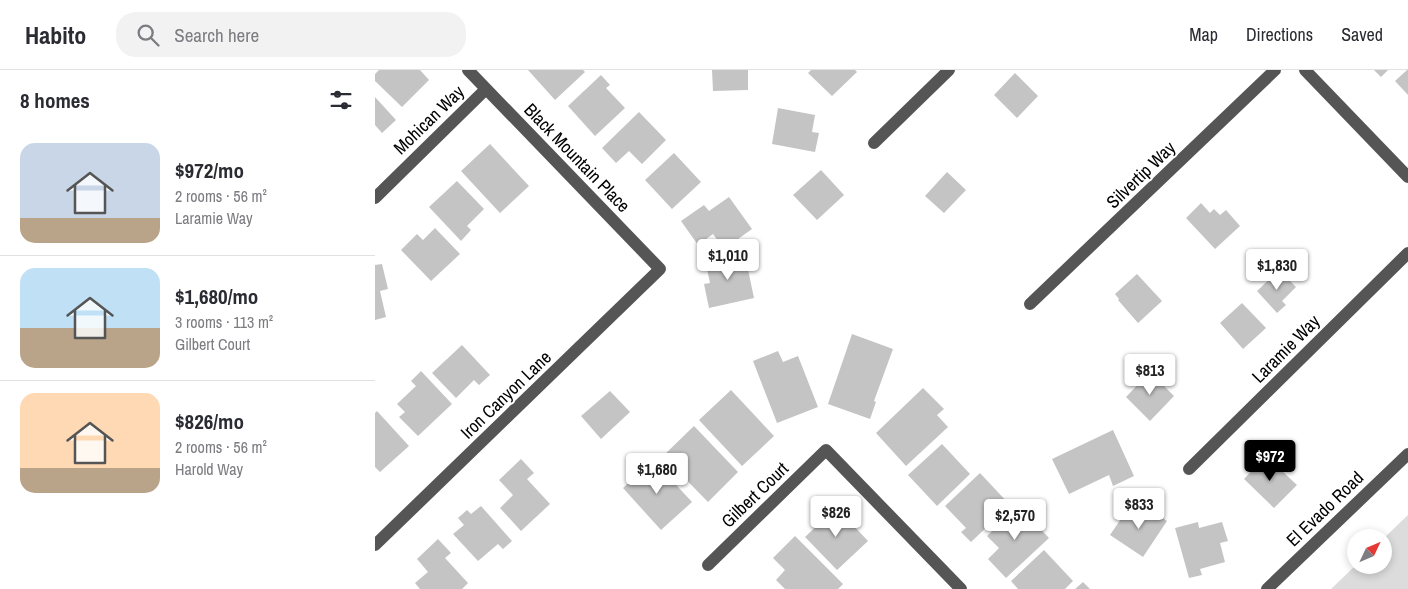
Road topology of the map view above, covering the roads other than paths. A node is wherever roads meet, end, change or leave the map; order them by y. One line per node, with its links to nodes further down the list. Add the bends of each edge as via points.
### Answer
1 (468, 70): 5 (street, Black Mountain Place)
2 (949, 70): 6 (street)
3 (1275, 70): 11 (street, Silvertip Way)
4 (1305, 70): 7 (street)
5 (486, 89): 8 (street, Mohican Way); 10 (street, Black Mountain Place)
6 (874, 143)
7 (1408, 177)
8 (375, 198)
9 (1408, 254): 13 (street, Laramie Way)
10 (660, 270): 14 (street, Iron Canyon Lane)
11 (1030, 304)
12 (1408, 454): 17 (street, El Evado Road)
13 (1189, 469)
14 (375, 545)
15 (708, 565): 16 (street, Gilbert Court, via 826,450)
16 (961, 589)
17 (1267, 589)

